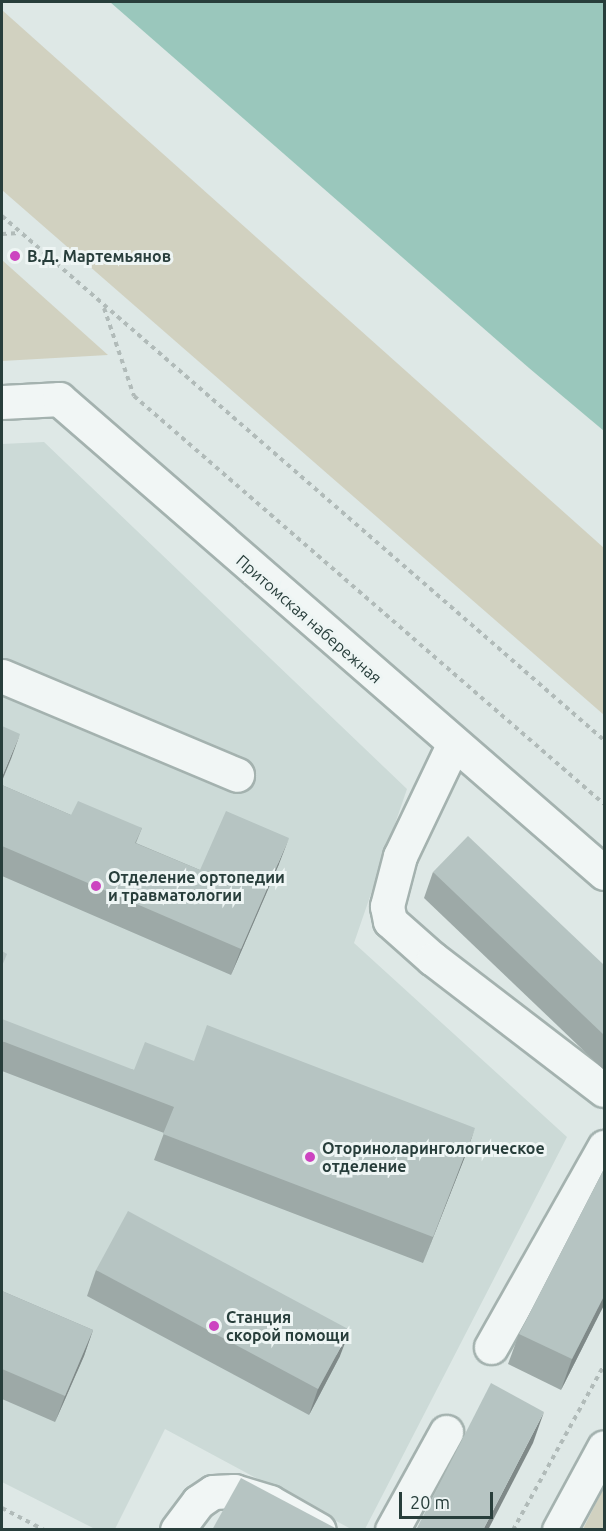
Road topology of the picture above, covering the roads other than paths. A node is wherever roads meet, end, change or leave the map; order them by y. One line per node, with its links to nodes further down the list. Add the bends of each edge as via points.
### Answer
1 (2, 402): 3 (street, Притомская набережная, via 59,399)
2 (2, 676): 4 (street)
3 (453, 745): 5 (street, Притомская набережная); 6 (street, via 400,856 387,906 390,921 433,959)
4 (237, 775)
5 (604, 873)
6 (604, 1090)
7 (604, 1147): 8 (street)
8 (491, 1347)
9 (446, 1432): 13 (street)
10 (604, 1447): 14 (street)
11 (177, 1530): 12 (street, via 198,1502 213,1492 234,1491 270,1502)
12 (319, 1530)
13 (392, 1530)
14 (559, 1530)

